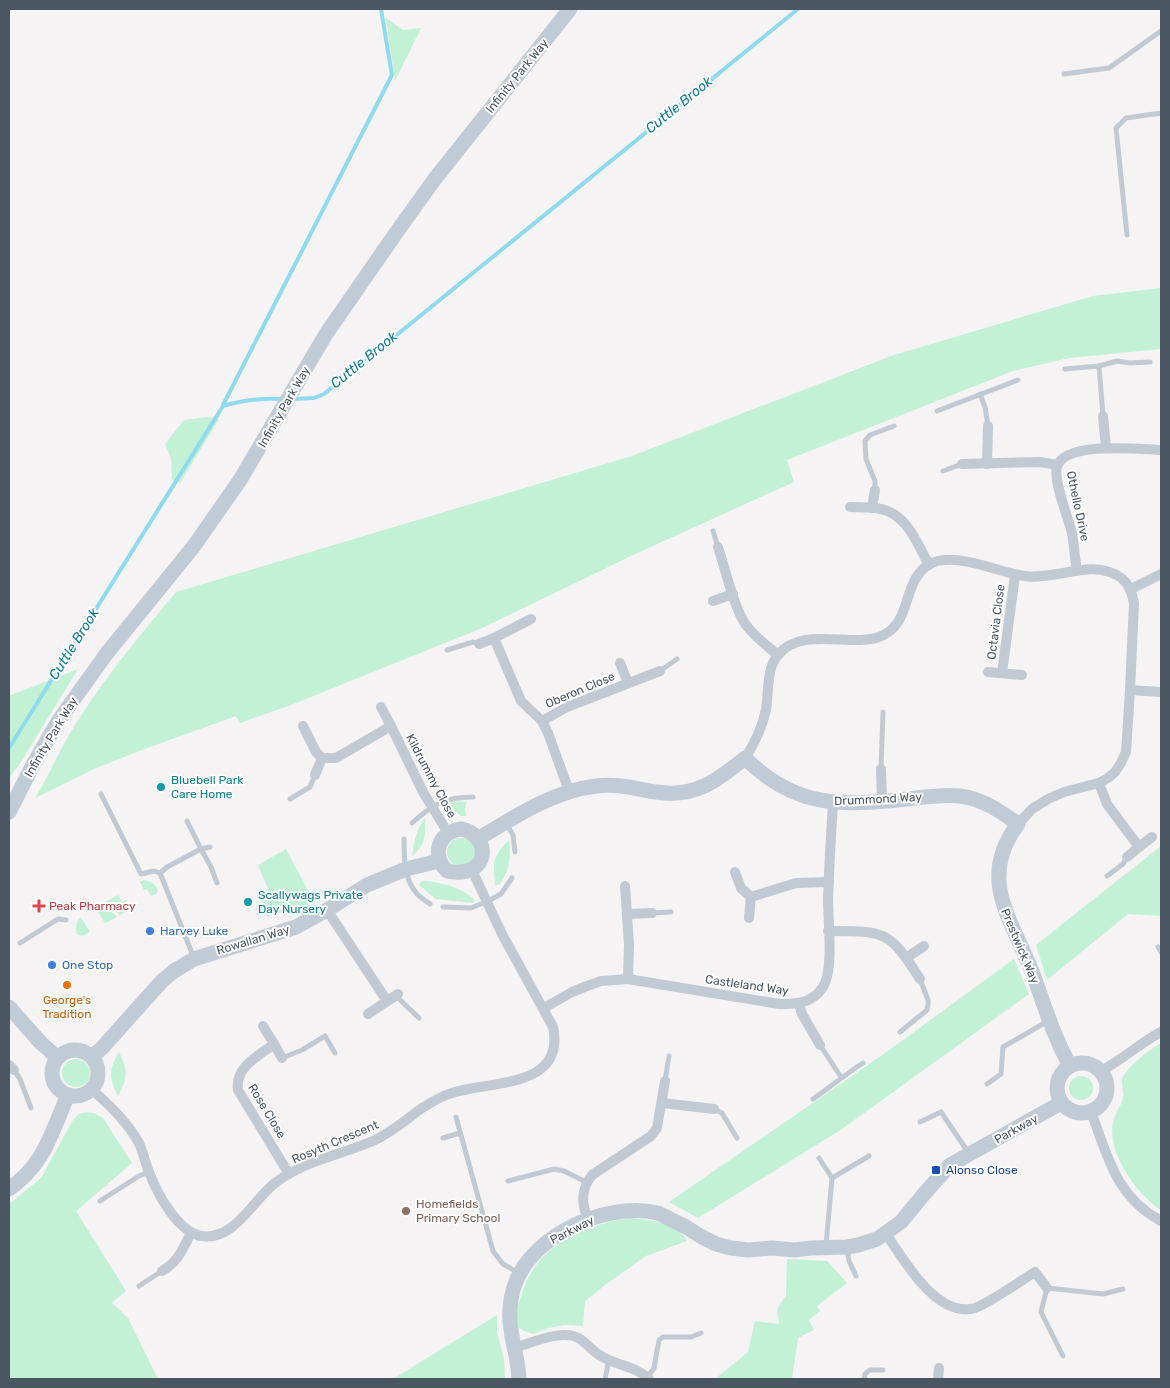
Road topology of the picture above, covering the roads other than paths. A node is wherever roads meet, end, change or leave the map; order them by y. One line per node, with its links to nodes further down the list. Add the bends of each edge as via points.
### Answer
1 (570, 9): 64 (street, Infinity Park Way, via 429,188 326,334 240,480 194,546 80,688 34,763)
2 (1161, 31): 3 (lane, via 1109,68)
3 (1064, 74)
4 (1161, 113): 5 (lane, via 1126,118 1116,128)
5 (1127, 235)
6 (1150, 362): 7 (lane, via 1117,361)
7 (1099, 366): 8 (lane); 12 (lane)
8 (1065, 369)
9 (1018, 380): 10 (lane)
10 (980, 394): 11 (lane); 14 (lane)
11 (937, 411)
12 (1103, 416): 15 (street)
13 (894, 426): 21 (lane, via 870,435 865,441 866,459 875,481)
14 (988, 426): 18 (street)
15 (1106, 448): 16 (street, Othello Drive); 19 (street, Othello Drive, via 1071,454)
16 (1161, 450)
17 (962, 464): 18 (street); 20 (lane)
18 (987, 464): 19 (street, via 1040,462)
19 (1057, 465): 27 (street, Othello Drive)
20 (943, 471)
21 (875, 490): 23 (street)
22 (850, 507): 23 (street)
23 (872, 508): 26 (street, via 882,509 899,518)
24 (712, 531): 25 (lane)
25 (718, 548): 31 (street)
26 (929, 565): 29 (street, via 947,560 962,561); 37 (street, via 912,582 902,617 890,632 869,640 807,640 788,646)
27 (1077, 571): 29 (street, via 1044,577); 30 (street, via 1094,568 1106,571 1125,580)
28 (1161, 574): 30 (street)
29 (1015, 575): 42 (street, Octavia Close)
30 (1131, 589): 45 (street, Prestwick Way, via 1134,603)
31 (733, 594): 32 (street); 37 (street, via 745,624)
32 (713, 601)
33 (531, 619): 34 (street)
34 (494, 638): 35 (street); 49 (street, via 521,701)
35 (479, 644): 36 (lane, via 473,642)
36 (447, 650)
37 (778, 654): 53 (street, via 772,665 766,708 755,744)
38 (677, 659): 40 (lane)
39 (620, 662): 44 (street, Oberon Close)
40 (660, 671): 44 (street, Oberon Close)
41 (988, 672): 42 (street, Octavia Close)
42 (1002, 673): 43 (street, Octavia Close)
43 (1022, 675)
44 (628, 683): 49 (street, Oberon Close, via 567,707)
45 (1130, 690): 46 (street); 56 (street, Prestwick Way, via 1126,752 1115,772)
46 (1161, 692)
47 (382, 707): 51 (street)
48 (883, 712): 54 (lane)
49 (542, 721): 57 (street)
50 (303, 726): 52 (street)
51 (391, 726): 52 (street, Kildrummy Close, via 336,758); 63 (street, Kildrummy Close)
52 (322, 758): 55 (street)
53 (745, 758): 57 (street, via 721,778 688,792 668,793 612,785); 62 (street, Drummond Way, via 781,788)
54 (881, 769): 61 (street)
55 (315, 775): 60 (lane, via 310,787)
56 (1099, 783): 68 (street, Prestwick Way, via 1057,794 1032,809); 74 (street, via 1107,804)
57 (569, 792): 66 (street)
58 (100, 794): 82 (lane, via 141,874)
59 (473, 798): 63 (lane, via 458,797)
60 (290, 799)
61 (882, 801): 62 (street, Drummond Way); 68 (street, Drummond Way, via 960,796 992,806)
62 (833, 803): 85 (street, Castleland Way)
63 (432, 806): 67 (lane); 69 (street, Kildrummy Close)
64 (9, 812)
65 (186, 821): 75 (lane)
66 (505, 822): 72 (street); 76 (lane, via 513,835)
67 (412, 823)
68 (1018, 824): 111 (street, Prestwick Way, via 1003,853 1000,895)
69 (448, 833): 72 (street, via 467,830); 78 (street, via 438,849)
70 (1157, 837): 74 (street)
71 (404, 839): 79 (lane)
72 (478, 839): 80 (street, via 482,857)
73 (210, 847): 75 (lane)
74 (1139, 847): 77 (street)
75 (201, 849): 82 (lane); 86 (lane, via 212,867)
76 (515, 852)
77 (1127, 857): 83 (lane)
78 (440, 861): 79 (street, Rowallan Way); 80 (street, via 447,871)
79 (406, 869): 90 (lane, via 417,894); 92 (street, Rowallan Way, via 367,885)
80 (472, 870): 89 (street, Rosyth Crescent)
81 (735, 872): 88 (street, via 741,888)
82 (160, 873): 102 (lane)
83 (1107, 876)
84 (512, 878): 89 (lane, via 501,894)
85 (829, 882): 88 (street, via 796,883); 98 (street, Castleland Way)
86 (217, 884)
87 (625, 886): 95 (street)
88 (751, 897): 96 (street)
89 (488, 901): 91 (lane, via 471,908); 108 (street, Rosyth Crescent, via 506,941)
90 (430, 904)
91 (444, 907)
92 (328, 910): 102 (street, Rowallan Way, via 278,934); 105 (street)
93 (671, 912): 94 (lane)
94 (652, 913): 95 (street)
95 (628, 914): 103 (street)
96 (749, 918)
97 (66, 920): 99 (lane, via 58,919)
98 (828, 932): 101 (street, via 882,935 892,941); 106 (street, Castleland Way, via 827,977 823,987 811,1000)
99 (20, 943)
100 (924, 946): 101 (street)
101 (906, 958): 104 (street)
102 (194, 959): 119 (street, Rowallan Way, via 162,981)
103 (628, 979): 106 (street, Castleland Way, via 779,1004); 108 (street, Castleland Way, via 601,981)
104 (920, 979): 113 (lane, via 928,1005)
105 (393, 997): 109 (street); 110 (lane)
106 (799, 1004): 116 (street)
107 (9, 1007): 120 (street)
108 (544, 1008): 146 (street, Rosyth Crescent, via 553,1027 554,1048 551,1058 535,1074 449,1094 376,1139 327,1156)
109 (368, 1014)
110 (419, 1018)
111 (1048, 1021): 123 (street, Prestwick Way); 128 (lane, via 1002,1047 1001,1074)
112 (263, 1026): 115 (street)
113 (900, 1032)
114 (1161, 1032): 125 (street)
115 (274, 1044): 121 (street); 146 (street, Rose Close, via 244,1067 236,1081 242,1098)
116 (820, 1045): 126 (lane)
117 (335, 1053): 121 (lane, via 325,1036)
118 (669, 1056): 127 (lane)
119 (92, 1057): 120 (street, via 78,1050); 129 (street, via 98,1070)
120 (58, 1058): 130 (street, via 54,1064 53,1079 61,1092)
121 (282, 1058)
122 (863, 1063): 126 (lane)
123 (1070, 1066): 125 (street, via 1086,1063); 133 (street, via 1058,1078 1058,1095)
124 (11, 1068): 134 (lane, via 20,1079)
125 (1101, 1071): 136 (street, via 1106,1093 1104,1101)
126 (841, 1077): 131 (lane)
127 (665, 1081): 132 (street)
128 (987, 1084)
129 (92, 1090): 130 (street, via 80,1096); 145 (street, via 126,1123 140,1145)
130 (68, 1095): 150 (street, via 42,1154 28,1175)
131 (812, 1098)
132 (662, 1103): 135 (street); 149 (street, via 657,1128 651,1136)
133 (1062, 1103): 136 (street, via 1075,1112); 142 (street, Parkway)
134 (31, 1108)
135 (714, 1109): 141 (lane, via 722,1113)
136 (1091, 1112): 153 (street, via 1116,1177 1137,1204)
137 (456, 1117): 139 (lane)
138 (920, 1122): 142 (lane, via 940,1112)
139 (460, 1133): 140 (lane); 159 (lane, via 494,1251 503,1264)
140 (442, 1138)
141 (737, 1138)
142 (970, 1154): 155 (street, Parkway, via 950,1165 901,1222)
143 (869, 1156): 147 (lane)
144 (820, 1158): 147 (lane)
145 (149, 1172): 151 (lane); 154 (street, via 175,1218)
146 (289, 1174): 154 (street, Rosyth Crescent, via 219,1236)
147 (832, 1178): 156 (lane)
148 (508, 1181): 149 (lane, via 554,1169)
149 (586, 1182): 152 (street, via 583,1200)
150 (9, 1189)
151 (100, 1201)
152 (588, 1219): 156 (street, Parkway, via 622,1210 648,1210 730,1248); 159 (street, Parkway, via 544,1244)
153 (1161, 1221)
154 (191, 1233): 158 (street, via 179,1258)
155 (886, 1234): 157 (street, Parkway); 162 (street, via 927,1290 951,1308 974,1308 1035,1272)
156 (826, 1248): 157 (street, Parkway)
157 (847, 1248): 160 (lane)
158 (162, 1271): 161 (lane)
159 (519, 1274): 165 (street, Parkway, via 511,1298 509,1324)
160 (856, 1276)
161 (139, 1286)
162 (1046, 1288): 163 (lane, via 1103,1294); 166 (lane, via 1041,1312)
163 (1123, 1289)
164 (701, 1333): 170 (lane, via 659,1340 654,1368)
165 (513, 1348): 167 (street, via 570,1334); 171 (street, Parkway)
166 (1063, 1356)
167 (609, 1360): 170 (street, via 636,1369); 172 (lane)
168 (939, 1368): 174 (street)
169 (883, 1370): 173 (lane, via 870,1370)
170 (648, 1378)
171 (519, 1379)
172 (605, 1379)
173 (864, 1379)
174 (938, 1379)

